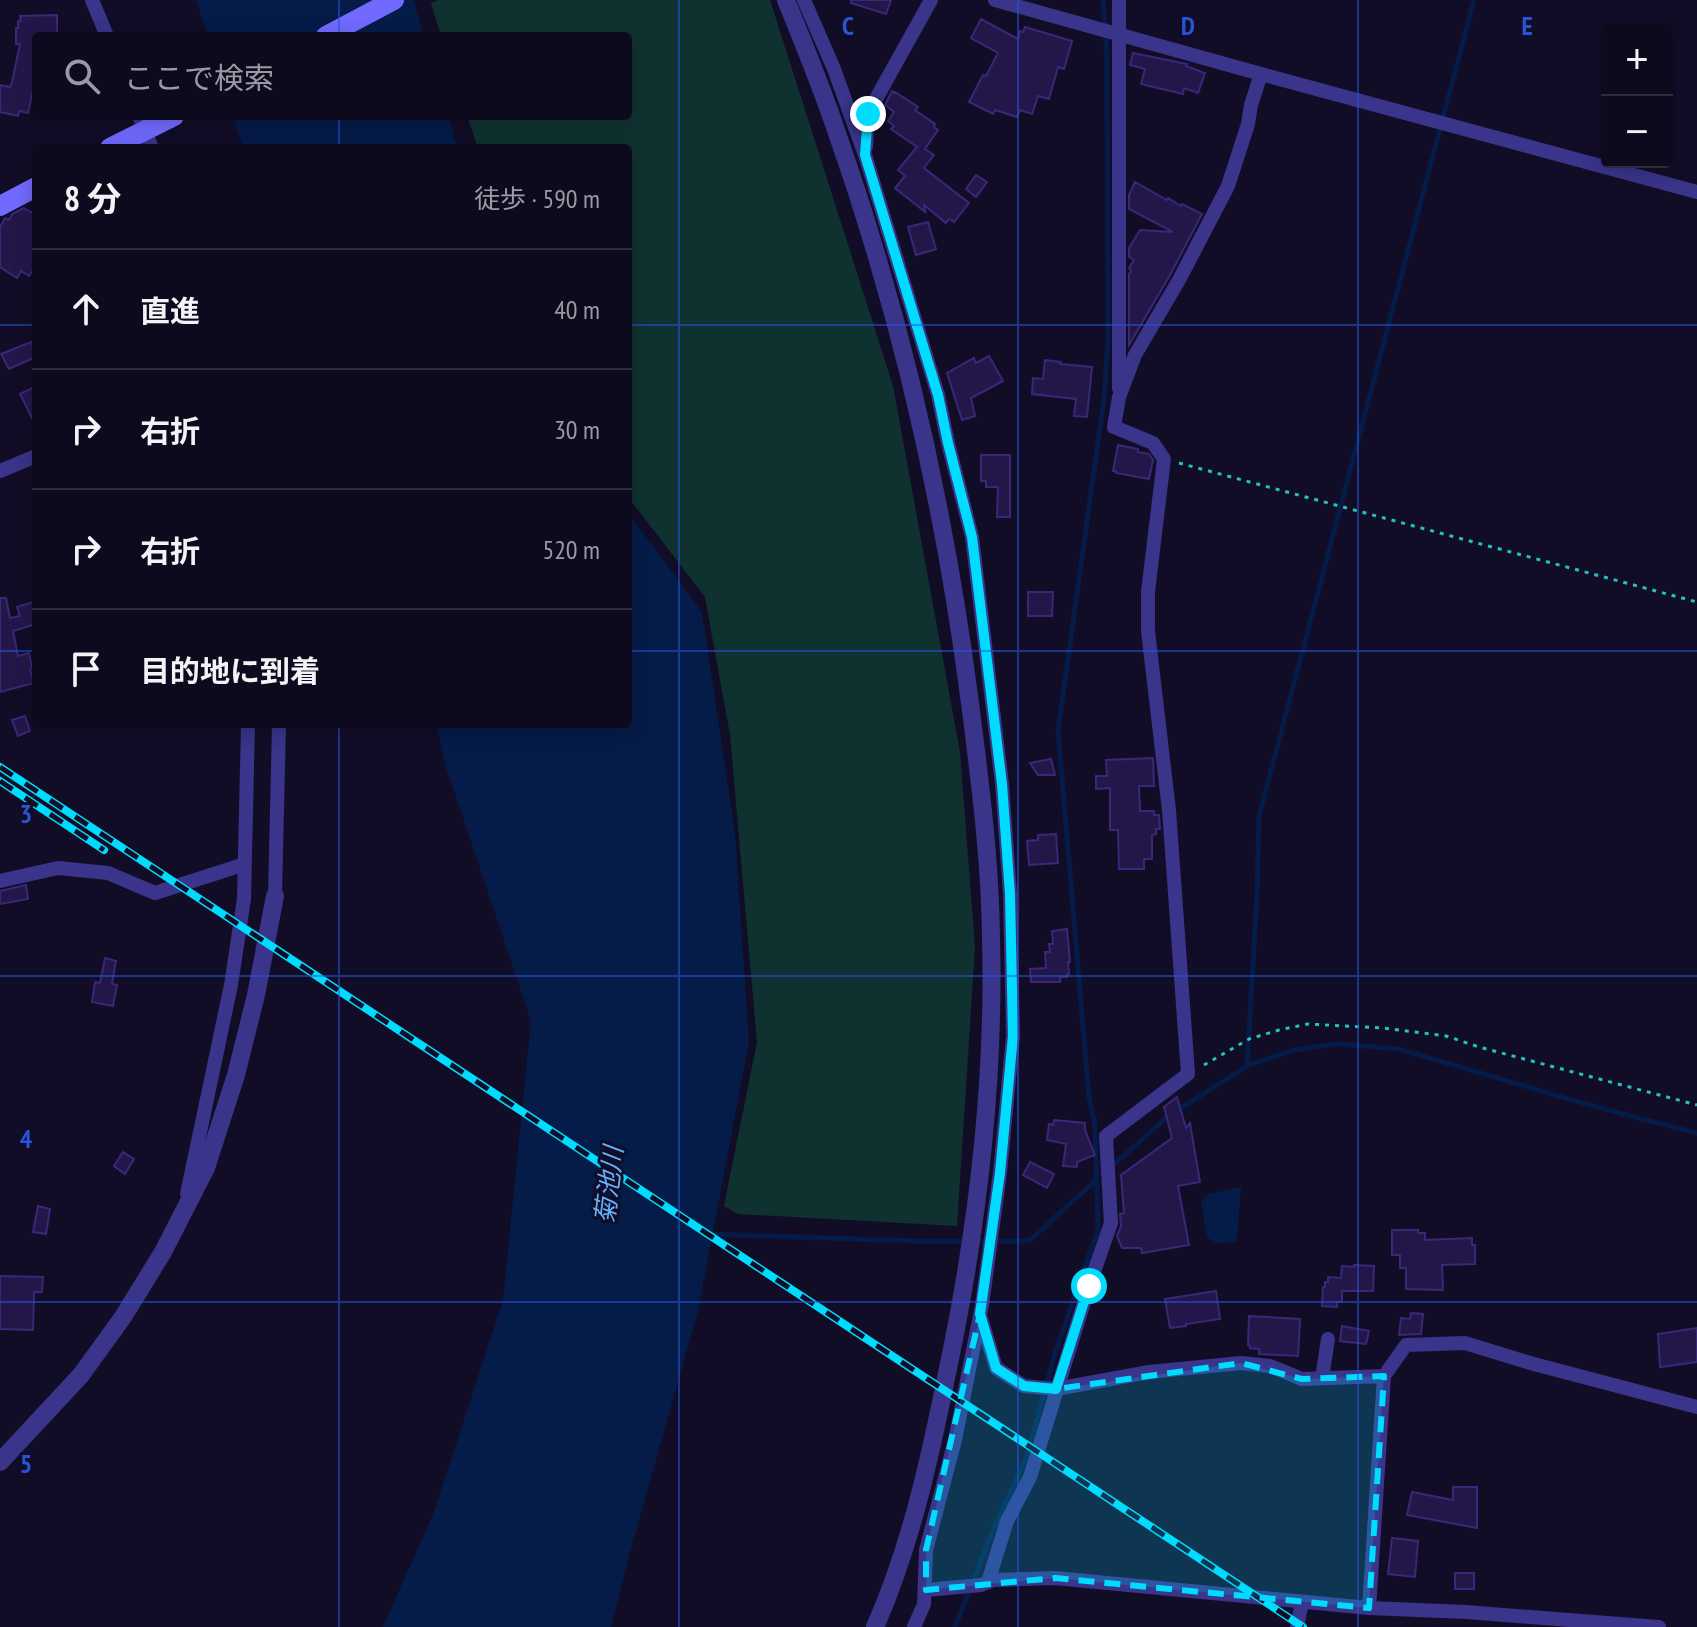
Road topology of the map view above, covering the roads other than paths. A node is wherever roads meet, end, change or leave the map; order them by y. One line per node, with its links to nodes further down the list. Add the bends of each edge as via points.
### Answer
1 (92, 0): 8 (street)
2 (394, 0): 9 (main road)
3 (786, 0): 38 (street, via 857,195 908,368 933,479 957,608 980,784 991,936 984,1132 960,1315 910,1532)
4 (804, 0): 14 (street)
5 (931, 0): 14 (street, via 868,114)
6 (995, 0): 10 (street)
7 (1119, 0): 10 (street)
8 (105, 32)
9 (334, 32)
10 (1117, 34): 11 (street); 18 (street)
11 (1261, 74): 16 (street); 18 (street, via 1228,186 1135,355)
12 (154, 127): 13 (main road)
13 (118, 144)
14 (865, 155): 27 (street, via 938,395 972,537 1002,784 1013,1036)
15 (32, 189): 17 (main road)
16 (1697, 192)
17 (0, 206)
18 (1119, 397): 31 (street, via 1114,427 1153,443 1164,459 1148,631 1169,810 1188,1074 1106,1136 1111,1223)
19 (32, 458): 20 (street)
20 (0, 471)
21 (248, 728): 23 (street)
22 (279, 728): 25 (street)
23 (245, 864): 24 (street, via 155,893 108,873 58,868); 26 (street, via 231,985)
24 (0, 881)
25 (275, 896): 26 (street, via 236,1075 206,1168)
26 (183, 1213): 33 (street, via 123,1317 81,1375)
27 (980, 1314): 31 (street, via 996,1368 1024,1386); 35 (street, via 926,1550)
28 (1328, 1339): 30 (street)
29 (1384, 1376): 30 (street); 32 (street, via 1406,1345 1465,1343); 37 (street)
30 (1322, 1378): 31 (street, via 1302,1379 1270,1366 1241,1363)
31 (1056, 1389): 34 (street, via 1030,1477)
32 (1697, 1407)
33 (0, 1462)
34 (985, 1583): 35 (street); 36 (street, via 1055,1578)
35 (926, 1590): 39 (street)
36 (1302, 1602): 37 (street); 40 (street)
37 (1369, 1608): 41 (street)
38 (875, 1627)
39 (914, 1627)
40 (1297, 1627)
41 (1659, 1627)

